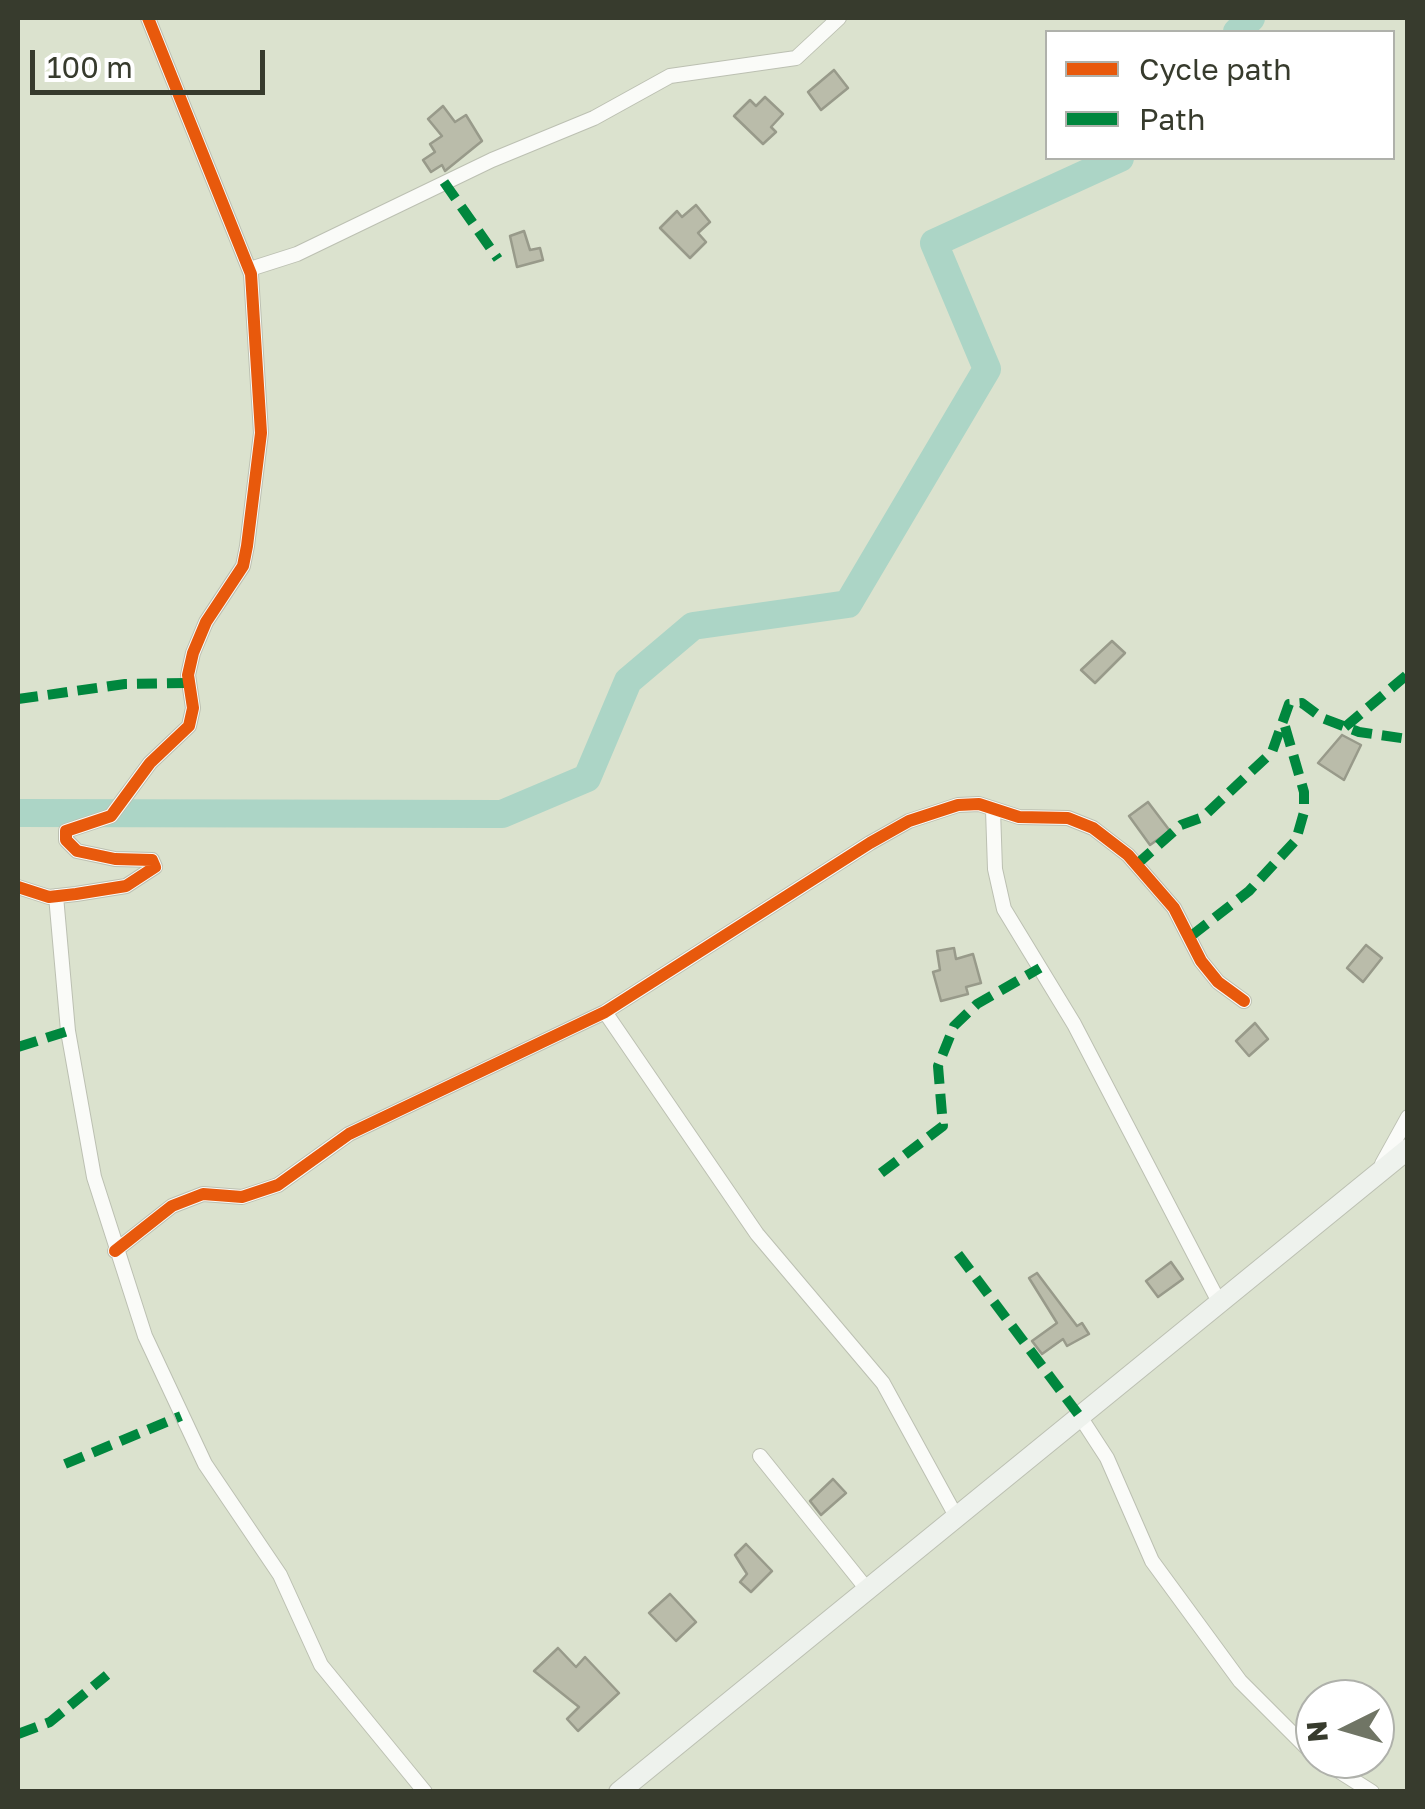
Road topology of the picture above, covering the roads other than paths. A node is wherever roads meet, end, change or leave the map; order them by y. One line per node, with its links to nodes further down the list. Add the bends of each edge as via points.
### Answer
1 (148, 18): 3 (street)
2 (839, 18): 3 (street, via 796,58 670,76 594,118)
3 (250, 269): 6 (street, via 262,433 243,566 193,652 189,726 150,763 116,811 69,828 66,840 82,852 152,860 154,867 126,886)
4 (993, 810): 7 (street, via 1019,818 1068,818 1118,846 1182,918 1210,972); 8 (street, via 958,805 909,821); 13 (street, via 1004,909 1074,1024)
5 (18, 887): 6 (street)
6 (56, 896): 12 (street, via 68,1031 94,1178)
7 (1244, 1001)
8 (605, 1012): 12 (street, via 349,1134 278,1185 242,1197 203,1194 172,1206); 16 (street, via 746,1220 896,1402)
9 (1408, 1117): 11 (street)
10 (1408, 1149): 11 (main road)
11 (1377, 1174): 13 (main road)
12 (115, 1252): 19 (street, via 145,1336 205,1464 280,1575 322,1666)
13 (1219, 1302): 14 (main road)
14 (1081, 1418): 16 (main road); 18 (street, via 1108,1458 1143,1545 1168,1584 1240,1681)
15 (760, 1456): 17 (street)
16 (957, 1518): 17 (main road)
17 (866, 1588): 20 (main road)
18 (1295, 1735)
19 (425, 1792)
20 (619, 1792)

